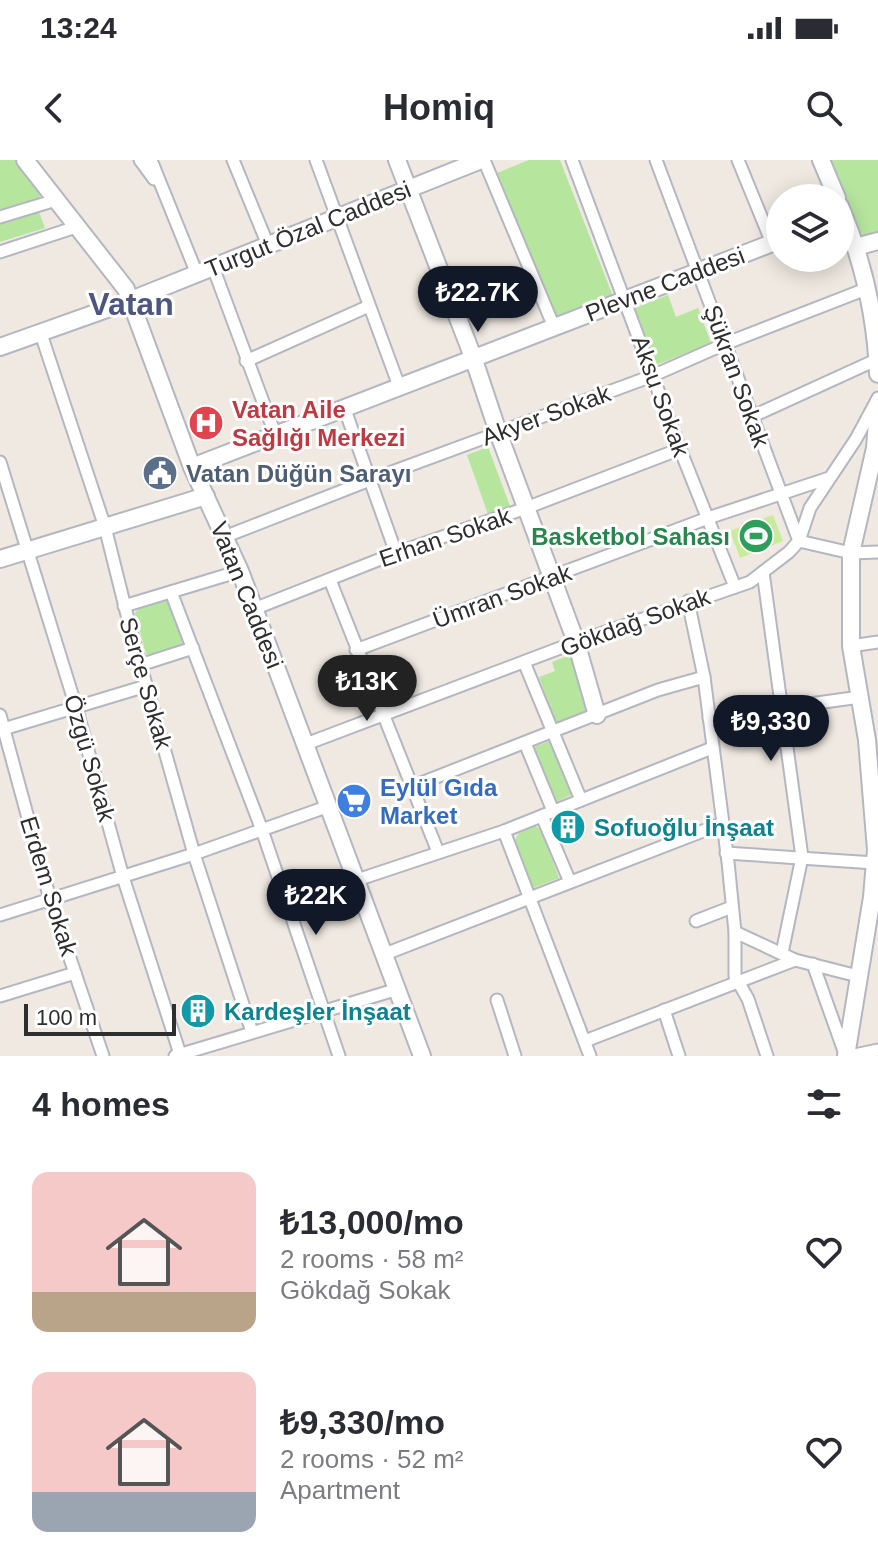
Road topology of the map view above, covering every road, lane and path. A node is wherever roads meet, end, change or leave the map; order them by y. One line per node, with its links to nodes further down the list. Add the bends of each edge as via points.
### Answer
1 (25, 160): 15 (street, Vatan Caddesi)
2 (140, 160): 13 (street)
3 (151, 160): 13 (street)
4 (233, 160): 22 (street)
5 (316, 160): 17 (street)
6 (397, 160): 14 (street)
7 (483, 160): 14 (street, Turgut Özal Caddesi); 32 (street)
8 (572, 160): 30 (street, Aksu Sokak)
9 (656, 160): 27 (street, Şükran Sokak)
10 (738, 160): 18 (street)
11 (821, 160): 12 (street)
12 (831, 184)
13 (161, 189): 26 (street)
14 (409, 189): 17 (street, Turgut Özal Caddesi); 36 (street)
15 (56, 200): 16 (street); 19 (street, Vatan Caddesi)
16 (0, 217)
17 (338, 217): 22 (street, Turgut Özal Caddesi); 31 (street)
18 (766, 220)
19 (76, 227): 25 (street); 29 (street, Vatan Caddesi)
20 (878, 241): 24 (street)
21 (854, 242): 24 (street)
22 (268, 245): 26 (street, Turgut Özal Caddesi)
23 (766, 245): 27 (street, Plevne Caddesi)
24 (856, 247): 28 (street)
25 (0, 252)
26 (205, 270): 29 (street, Turgut Özal Caddesi); 38 (street)
27 (699, 270): 30 (street, Plevne Caddesi); 34 (street, Şükran Sokak)
28 (866, 289): 34 (street, Akyer Sokak); 37 (street)
29 (131, 299): 33 (street, Turgut Özal Caddesi); 50 (street, Vatan Caddesi)
30 (626, 300): 32 (street, Plevne Caddesi); 40 (street, Aksu Sokak)
31 (369, 306): 38 (street); 41 (street)
32 (554, 327): 36 (street, Plevne Caddesi)
33 (41, 334): 35 (street, Turgut Özal Caddesi); 58 (street, Serçe Sokak)
34 (727, 343): 40 (street, Akyer Sokak); 45 (street, Şükran Sokak)
35 (0, 347)
36 (473, 357): 41 (street, Plevne Caddesi); 46 (street)
37 (878, 359): 39 (street); 45 (street)
38 (246, 361): 47 (street)
39 (878, 374)
40 (652, 376): 46 (street, Akyer Sokak); 48 (street, Aksu Sokak)
41 (399, 386): 43 (street, Plevne Caddesi)
42 (878, 398): 51 (street, Gökdağ Sokak)
43 (344, 407): 47 (street, Plevne Caddesi); 53 (street)
44 (878, 407): 52 (street)
45 (751, 417): 54 (street, Şükran Sokak)
46 (498, 432): 53 (street, Akyer Sokak); 56 (street)
47 (275, 434): 50 (street, Plevne Caddesi)
48 (680, 449): 56 (street, Erhan Sokak); 57 (street, Aksu Sokak)
49 (0, 462): 61 (street, Özgü Sokak)
50 (192, 467): 55 (street, Vatan Caddesi)
51 (830, 478): 54 (street, Ümran Sokak); 60 (street, Gökdağ Sokak, via 810,508)
52 (873, 479): 64 (street)
53 (370, 480): 59 (street, Akyer Sokak); 63 (street)
54 (780, 495): 57 (street, Ümran Sokak); 60 (street, Şükran Sokak)
55 (206, 496): 58 (street); 59 (street, Vatan Caddesi)
56 (526, 508): 63 (street, Erhan Sokak); 68 (street)
57 (708, 518): 68 (street, Ümran Sokak); 70 (street, Aksu Sokak)
58 (105, 527): 61 (street); 73 (street, Serçe Sokak)
59 (224, 537): 66 (street, Vatan Caddesi)
60 (799, 541): 64 (street); 67 (street, Gökdağ Sokak)
61 (28, 550): 65 (street); 85 (street, Özgü Sokak)
62 (878, 552): 64 (street)
63 (396, 553): 69 (street, Erhan Sokak)
64 (851, 553): 77 (street)
65 (0, 559)
66 (240, 571): 71 (street); 74 (street, Vatan Caddesi)
67 (763, 572): 70 (street, Gökdağ Sokak); 86 (street)
68 (552, 578): 75 (street); 79 (street, Ümran Sokak)
69 (330, 580): 74 (street, Erhan Sokak); 79 (street)
70 (735, 587): 72 (street, Gökdağ Sokak)
71 (171, 592): 73 (street); 78 (street)
72 (688, 601): 75 (street, Gökdağ Sokak); 82 (street)
73 (124, 606): 81 (street, Serçe Sokak)
74 (254, 609): 95 (street, Vatan Caddesi)
75 (576, 642): 80 (street, Gökdağ Sokak); 88 (street)
76 (878, 642): 77 (street)
77 (851, 646): 84 (street)
78 (193, 648): 81 (street); 102 (street)
79 (356, 650): 89 (street)
80 (524, 662): 89 (street, Gökdağ Sokak); 92 (street)
81 (140, 665): 83 (street, Serçe Sokak)
82 (704, 677): 88 (street); 90 (street)
83 (146, 686): 85 (street); 106 (street, Serçe Sokak)
84 (860, 697): 86 (street); 93 (street)
85 (76, 707): 91 (street); 109 (street, Özgü Sokak)
86 (781, 708): 90 (street); 107 (street)
87 (0, 715): 91 (street, Erdem Sokak)
88 (597, 715): 92 (street)
89 (383, 716): 95 (street, Gökdağ Sokak); 97 (street)
90 (709, 718): 96 (street)
91 (2, 729): 113 (street, Erdem Sokak)
92 (553, 732): 94 (street); 98 (street)
93 (872, 739): 108 (street)
94 (525, 743): 97 (street); 100 (street)
95 (306, 744): 99 (street, Vatan Caddesi)
96 (712, 748): 98 (street); 101 (street)
97 (411, 787): 104 (street)
98 (581, 800): 100 (street)
99 (329, 806): 102 (street); 110 (street, Vatan Caddesi)
100 (547, 814): 103 (street); 111 (street)
101 (721, 824): 105 (street); 111 (street)
102 (262, 830): 106 (street); 128 (street)
103 (504, 831): 104 (street); 112 (street)
104 (438, 852): 110 (street)
105 (726, 853): 107 (street); 114 (street)
106 (194, 854): 109 (street); 130 (street, Serçe Sokak)
107 (802, 857): 108 (street); 118 (street)
108 (875, 863): 141 (street)
109 (123, 877): 113 (street); 133 (street, Özgü Sokak)
110 (357, 880): 119 (street, Vatan Caddesi)
111 (570, 882): 112 (street)
112 (530, 898): 119 (street); 131 (street)
113 (50, 899): 115 (street); 122 (street, Erdem Sokak)
114 (732, 907): 116 (street); 117 (street)
115 (0, 915)
116 (696, 921)
117 (735, 932): 118 (street); 124 (street)
118 (782, 953): 120 (street)
119 (385, 954): 125 (street, Vatan Caddesi)
120 (795, 960): 121 (street); 124 (street)
121 (813, 964): 123 (street); 141 (street)
122 (75, 973): 126 (street); 134 (street, Erdem Sokak)
123 (850, 974)
124 (737, 979): 129 (street); 140 (street)
125 (398, 989): 128 (street); 136 (street, Vatan Caddesi)
126 (0, 996)
127 (497, 1000): 137 (street)
128 (322, 1010): 130 (street); 135 (street)
129 (664, 1010): 131 (street); 139 (street)
130 (252, 1032): 133 (street)
131 (585, 1041): 138 (street)
132 (878, 1050): 141 (street)
133 (177, 1055)
134 (103, 1056)
135 (339, 1056)
136 (422, 1056)
137 (515, 1056)
138 (590, 1056)
139 (679, 1056)
140 (767, 1056)
141 (847, 1056)

